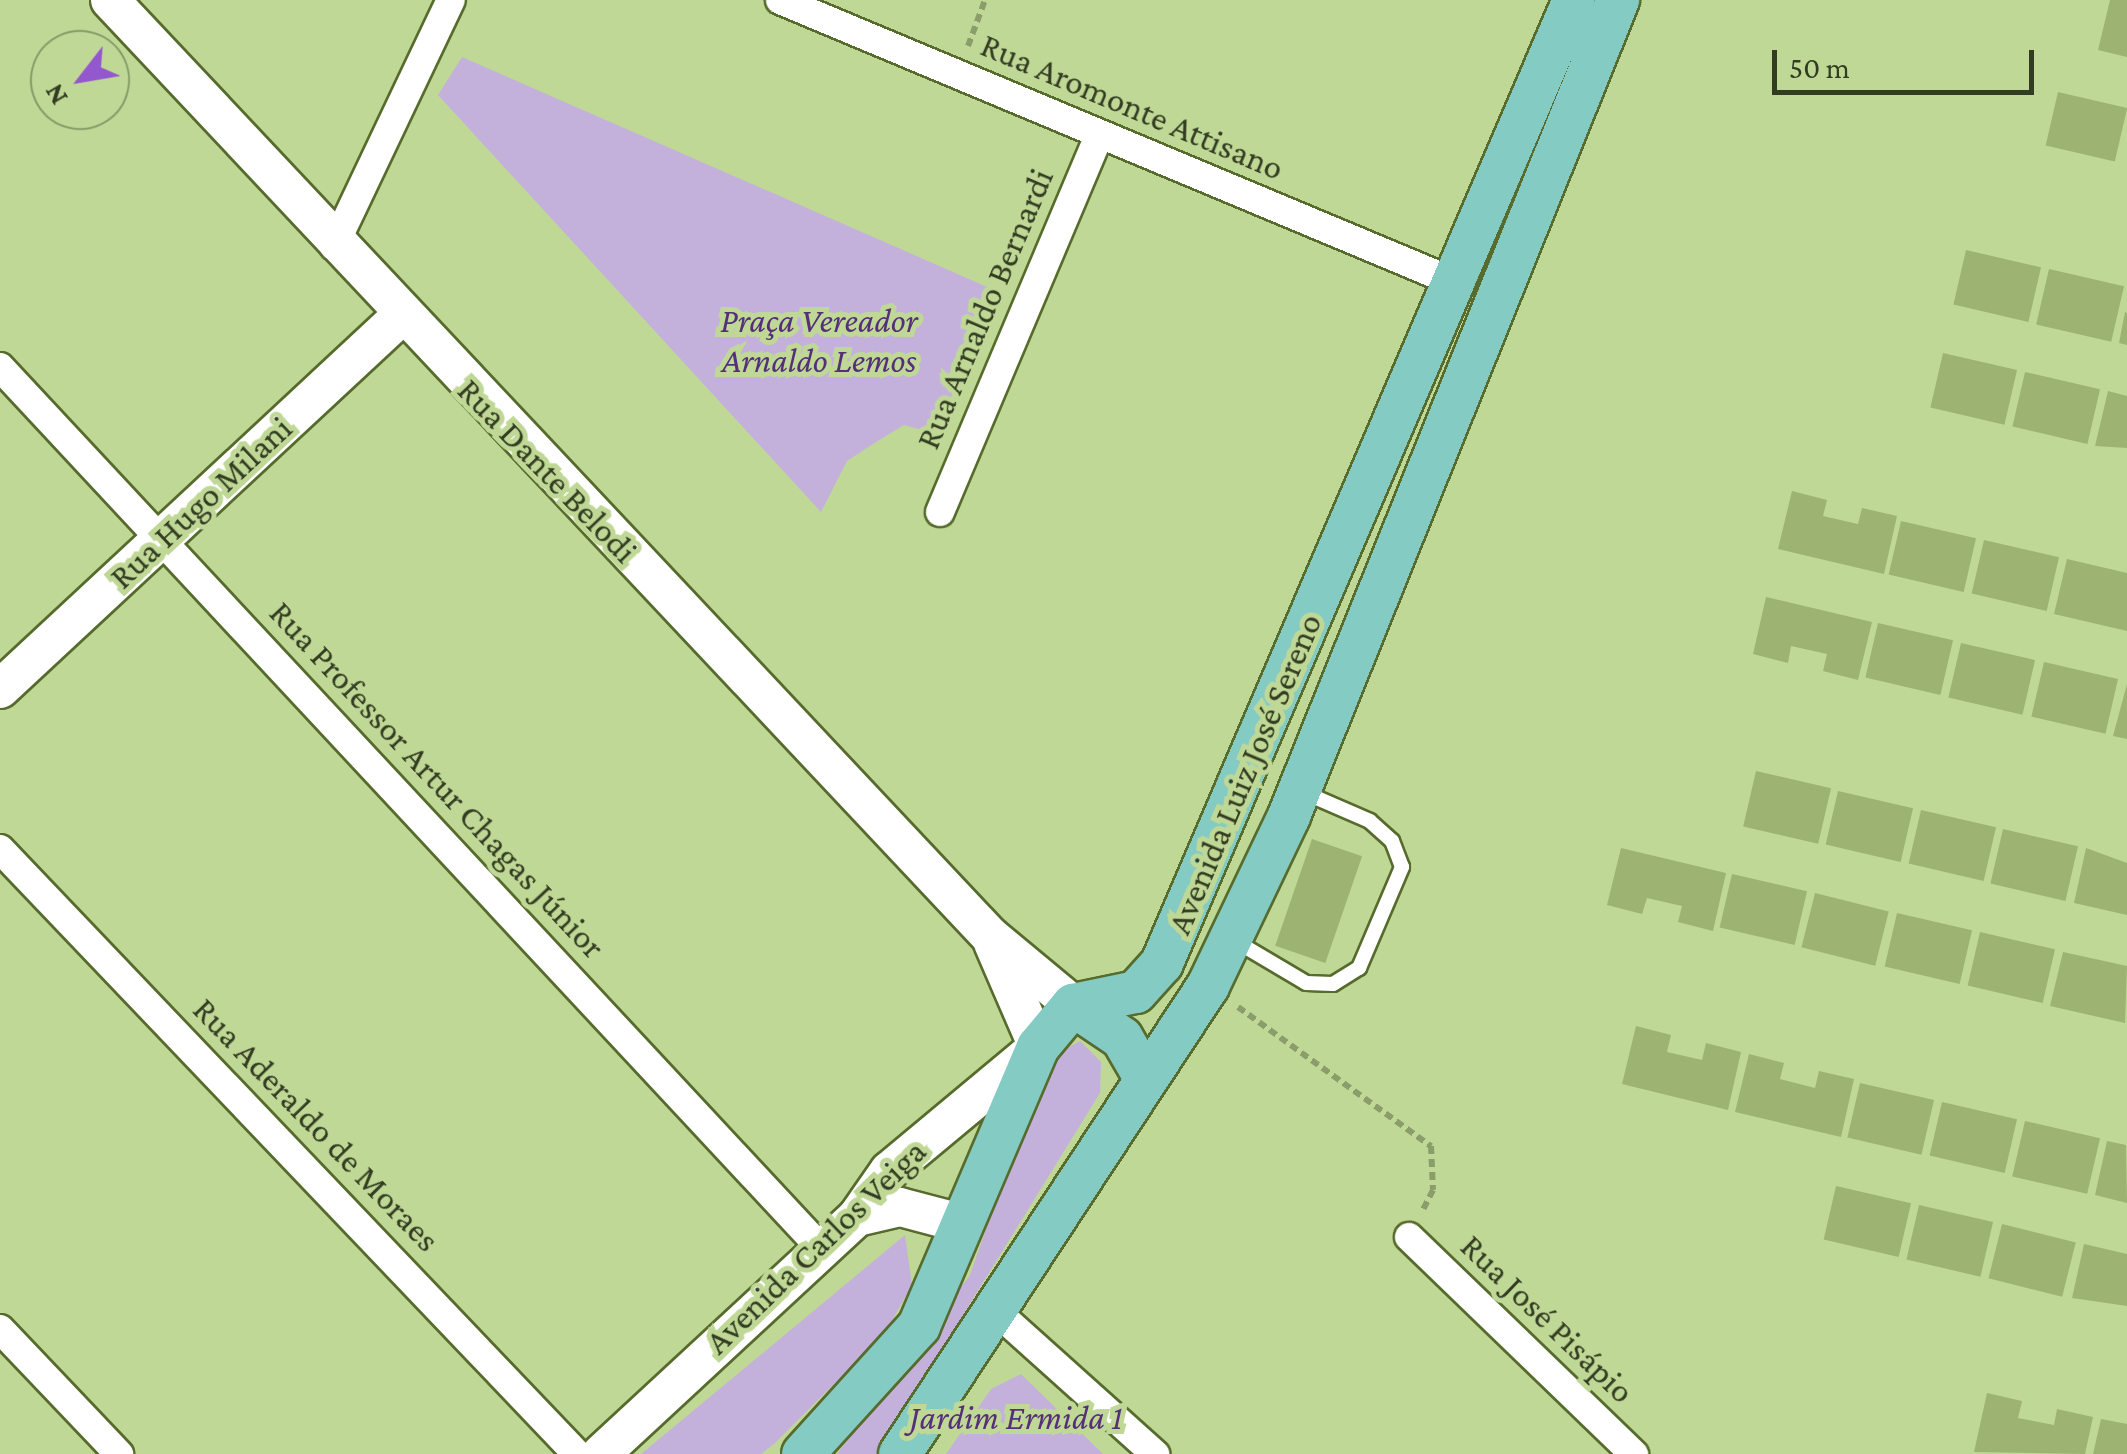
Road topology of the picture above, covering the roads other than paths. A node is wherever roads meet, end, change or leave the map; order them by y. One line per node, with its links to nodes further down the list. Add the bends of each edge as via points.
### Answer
1 (451, 0): 7 (street)
2 (780, 0): 6 (street, Rua Aromonte Attisano)
3 (1574, 0): 8 (main road, Avenida Luiz José Sereno)
4 (1618, 0): 15 (main road, Avenida Luiz José Sereno)
5 (122, 9): 7 (main road, Rua Dante Belodi)
6 (1100, 134): 8 (street, Rua Aromonte Attisano); 11 (street, Rua Arnaldo Bernardi)
7 (334, 246): 9 (main road, Rua Dante Belodi)
8 (1454, 282): 14 (main road, Avenida Luiz José Sereno)
9 (401, 316): 12 (main road, Rua Hugo Milani); 17 (main road, Rua Dante Belodi)
10 (0, 368): 12 (street, Rua Professor Artur Chagas Júnior)
11 (940, 512)
12 (163, 540): 13 (main road, Rua Hugo Milani); 25 (street, Rua Professor Artur Chagas Júnior)
13 (0, 689)
14 (1238, 794): 15 (main road); 19 (main road, Avenida Luiz José Sereno, via 1162,963 1136,992)
15 (1294, 803): 18 (main road, Avenida Luiz José Sereno); 18 (lane, via 1392,840 1402,867 1359,968 1332,984 1306,983)
16 (0, 848): 29 (street, Rua Aderaldo de Moraes)
17 (990, 936): 19 (main road); 20 (main road)
18 (1232, 939): 21 (main road, Avenida Luiz José Sereno, via 1208,986)
19 (1073, 1006): 20 (main road); 21 (main road, via 1122,1038)
20 (1038, 1046): 22 (main road, Avenida Carlos Veiga, via 889,1171); 23 (main road)
21 (1144, 1076): 26 (main road, Avenida Luiz José Sereno)
22 (857, 1217): 23 (main road, via 900,1207); 25 (main road, Avenida Carlos Veiga)
23 (964, 1224): 31 (main road, via 919,1326)
24 (1409, 1237): 34 (street, Rua José Pisápio)
25 (818, 1245): 30 (main road, Avenida Carlos Veiga)
26 (999, 1314): 32 (main road, Avenida Luiz José Sereno); 33 (street)
27 (0, 1329): 28 (street)
28 (120, 1454)
29 (577, 1454)
30 (601, 1454)
31 (802, 1454)
32 (900, 1454)
33 (1154, 1454)
34 (1634, 1454)

